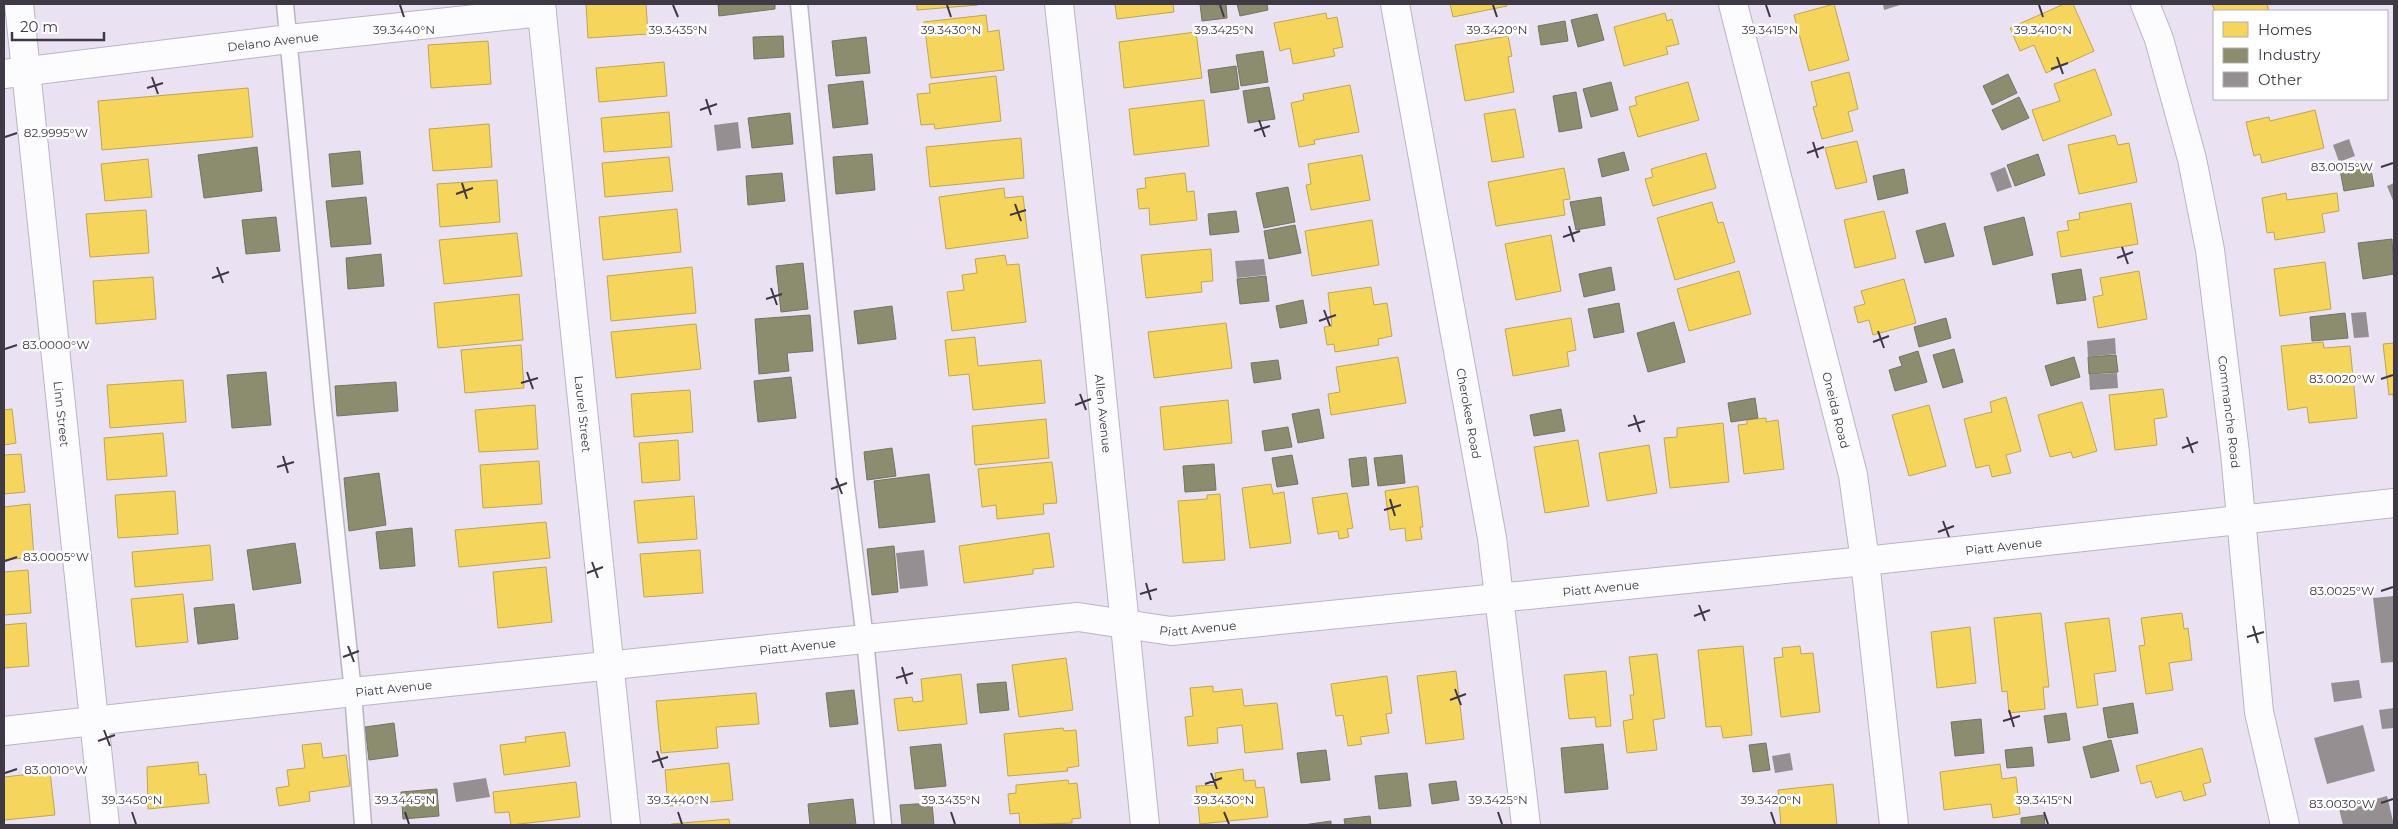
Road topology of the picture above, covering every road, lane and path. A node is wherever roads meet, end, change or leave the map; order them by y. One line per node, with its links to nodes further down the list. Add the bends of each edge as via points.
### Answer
1 (19, 4): 10 (street, Linn Street)
2 (285, 4): 9 (lane)
3 (799, 4): 16 (lane, via 846,486)
4 (1059, 4): 15 (street, Allen Avenue)
5 (1395, 4): 14 (street, Cherokee Road, via 1492,538)
6 (1733, 4): 13 (street, Oneida Road, via 1853,475)
7 (2145, 4): 12 (street, Commanche Road, via 2159,39 2192,159 2210,250)
8 (542, 8): 9 (street, Delano Avenue); 17 (street, Laurel Street)
9 (289, 39): 10 (street, Delano Avenue); 18 (lane)
10 (15, 73): 19 (street, Linn Street)
11 (2394, 503): 12 (street, Piatt Avenue)
12 (2240, 520): 13 (street, Piatt Avenue); 28 (street, Commanche Road, via 2259,712)
13 (1866, 561): 14 (street, Piatt Avenue); 27 (street, Oneida Road)
14 (1500, 598): 15 (street, Piatt Avenue, via 1171,631); 26 (street, Cherokee Road)
15 (1124, 625): 16 (street, Piatt Avenue, via 1078,617); 25 (street, Allen Avenue)
16 (865, 639): 17 (street, Piatt Avenue); 24 (lane)
17 (609, 666): 18 (street, Piatt Avenue); 23 (street, Laurel Street)
18 (353, 692): 19 (street, Piatt Avenue); 22 (lane)
19 (94, 722): 20 (street, Piatt Avenue); 21 (street, Linn Street)
20 (4, 731)
21 (105, 825)
22 (363, 825)
23 (626, 825)
24 (883, 825)
25 (1145, 825)
26 (1526, 825)
27 (1894, 825)
28 (2285, 825)

